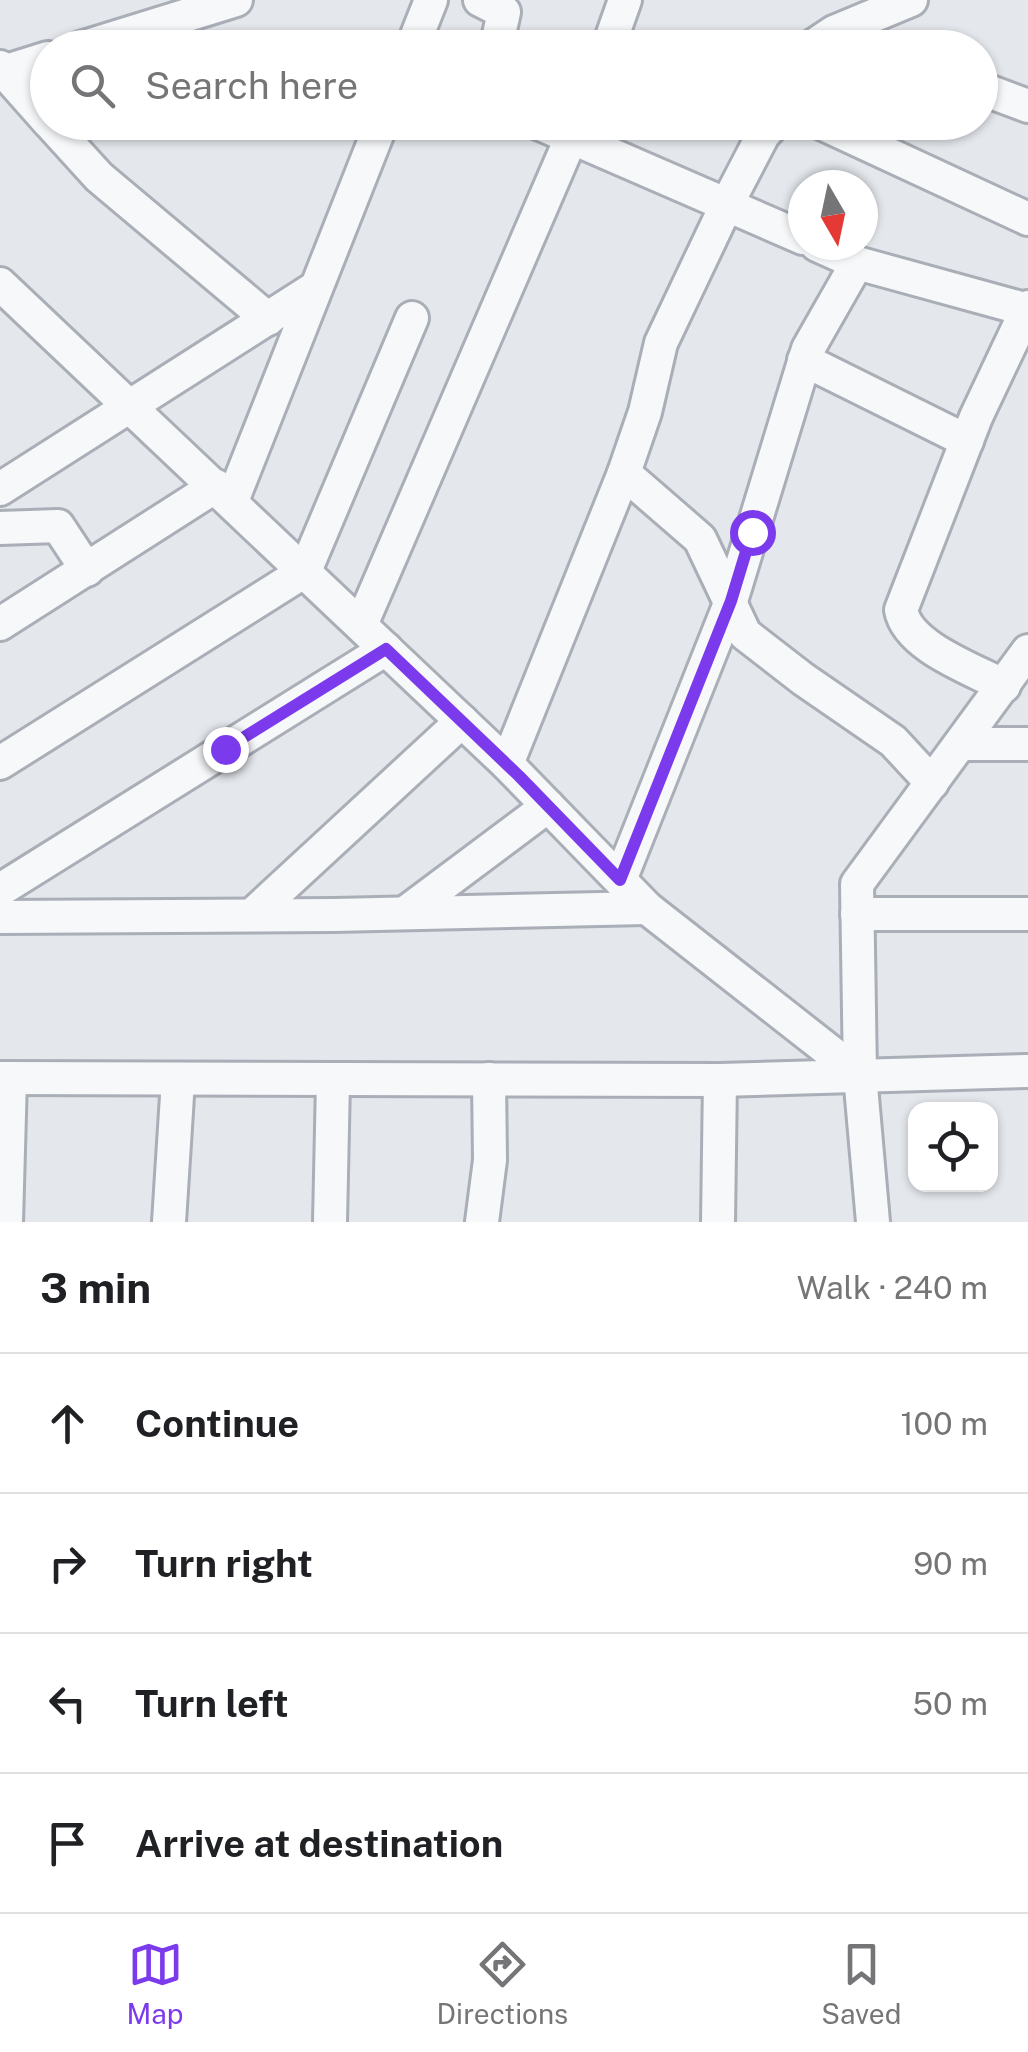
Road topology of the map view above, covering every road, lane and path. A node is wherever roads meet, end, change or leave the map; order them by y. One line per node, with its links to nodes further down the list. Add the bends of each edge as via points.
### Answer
1 (236, 0): 7 (street)
2 (431, 0): 8 (street)
3 (625, 0): 10 (street)
4 (911, 0): 6 (street)
5 (499, 4): 9 (street)
6 (855, 11): 11 (street)
7 (139, 30)
8 (419, 30)
9 (497, 30)
10 (614, 30)
11 (832, 30)
12 (30, 63): 13 (street)
13 (1, 70): 15 (street)
14 (998, 95): 16 (street)
15 (30, 102)
16 (1028, 106)
17 (65, 140): 32 (street, via 99,177)
18 (375, 140): 29 (street)
19 (570, 140): 44 (street)
20 (595, 140): 23 (street)
21 (761, 140): 23 (street)
22 (857, 140): 24 (street)
23 (727, 204): 25 (street); 36 (street, via 661,342)
24 (1028, 219)
25 (788, 231)
26 (850, 260): 27 (street)
27 (857, 263): 30 (street); 33 (street)
28 (0, 284): 34 (street)
29 (316, 288): 32 (street); 38 (street)
30 (1028, 309): 35 (street)
31 (412, 318): 41 (street)
32 (268, 319): 34 (street)
33 (804, 360): 35 (street); 42 (street)
34 (132, 406): 37 (street); 38 (street)
35 (967, 441): 47 (street, via 902,610 904,623 928,645)
36 (624, 473): 42 (street, via 700,539); 52 (street)
37 (4, 479)
38 (224, 494): 40 (street); 41 (street)
39 (0, 528): 40 (street, via 58,526)
40 (87, 570): 43 (street)
41 (305, 571): 44 (street); 51 (street)
42 (731, 601): 53 (street, via 745,634 893,741); 55 (street)
43 (0, 624)
44 (361, 625): 45 (street)
45 (386, 649): 48 (street); 56 (street)
46 (1028, 651): 47 (street)
47 (1004, 686): 49 (street)
48 (462, 721): 52 (street); 61 (street)
49 (960, 744): 50 (street); 53 (street)
50 (1028, 744)
51 (0, 763)
52 (507, 764): 54 (street)
53 (932, 783): 59 (street, via 857,884)
54 (548, 806): 55 (street); 58 (street)
55 (620, 880): 57 (street)
56 (0, 890)
57 (647, 908): 58 (street); 64 (street)
58 (405, 913): 61 (street)
59 (858, 914): 60 (street); 64 (street)
60 (1028, 914)
61 (252, 915): 62 (street)
62 (0, 917)
63 (1028, 1071): 64 (street)
64 (860, 1075): 68 (street); 75 (street)
65 (5, 1078): 67 (street); 70 (street)
66 (489, 1079): 68 (street); 69 (street); 73 (street)
67 (178, 1080): 69 (street); 71 (street)
68 (720, 1080): 74 (street)
69 (333, 1081): 72 (street)
70 (6, 1222)
71 (169, 1222)
72 (330, 1222)
73 (482, 1222)
74 (718, 1222)
75 (874, 1222)

